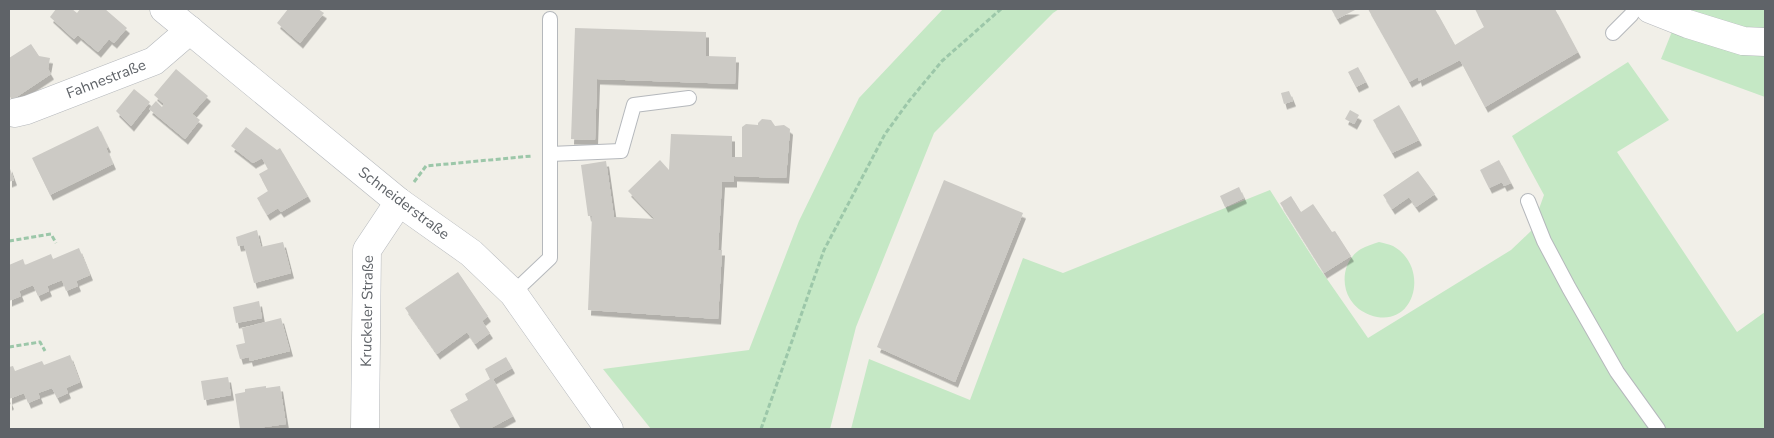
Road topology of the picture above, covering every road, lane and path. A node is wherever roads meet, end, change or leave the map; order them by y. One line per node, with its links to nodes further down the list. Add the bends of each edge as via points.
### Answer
1 (164, 9): 6 (street, Schneiderstraße)
2 (1001, 9): 21 (path, via 942,61 885,134 824,250)
3 (1635, 9): 7 (lane)
4 (1650, 9): 8 (street, via 1743,41)
5 (550, 19): 11 (lane)
6 (190, 30): 10 (street, Fahnestraße, via 154,61); 13 (street, Schneiderstraße)
7 (1613, 33)
8 (1765, 42)
9 (689, 98): 11 (lane, via 634,105 621,151)
10 (14, 113)
11 (550, 154): 13 (path, via 426,166); 16 (lane, via 550,258)
12 (1528, 201): 22 (lane, via 1544,241 1569,288 1617,372)
13 (399, 202): 16 (street, Schneiderstraße, via 471,253); 19 (street, Kruckeler Straße, via 368,250)
14 (9, 241): 15 (path, via 52,234)
15 (56, 242)
16 (513, 294): 20 (street, Schneiderstraße)
17 (9, 347): 18 (path, via 40,342)
18 (45, 351)
19 (365, 429)
20 (609, 429)
21 (761, 429)
22 (1658, 429)

